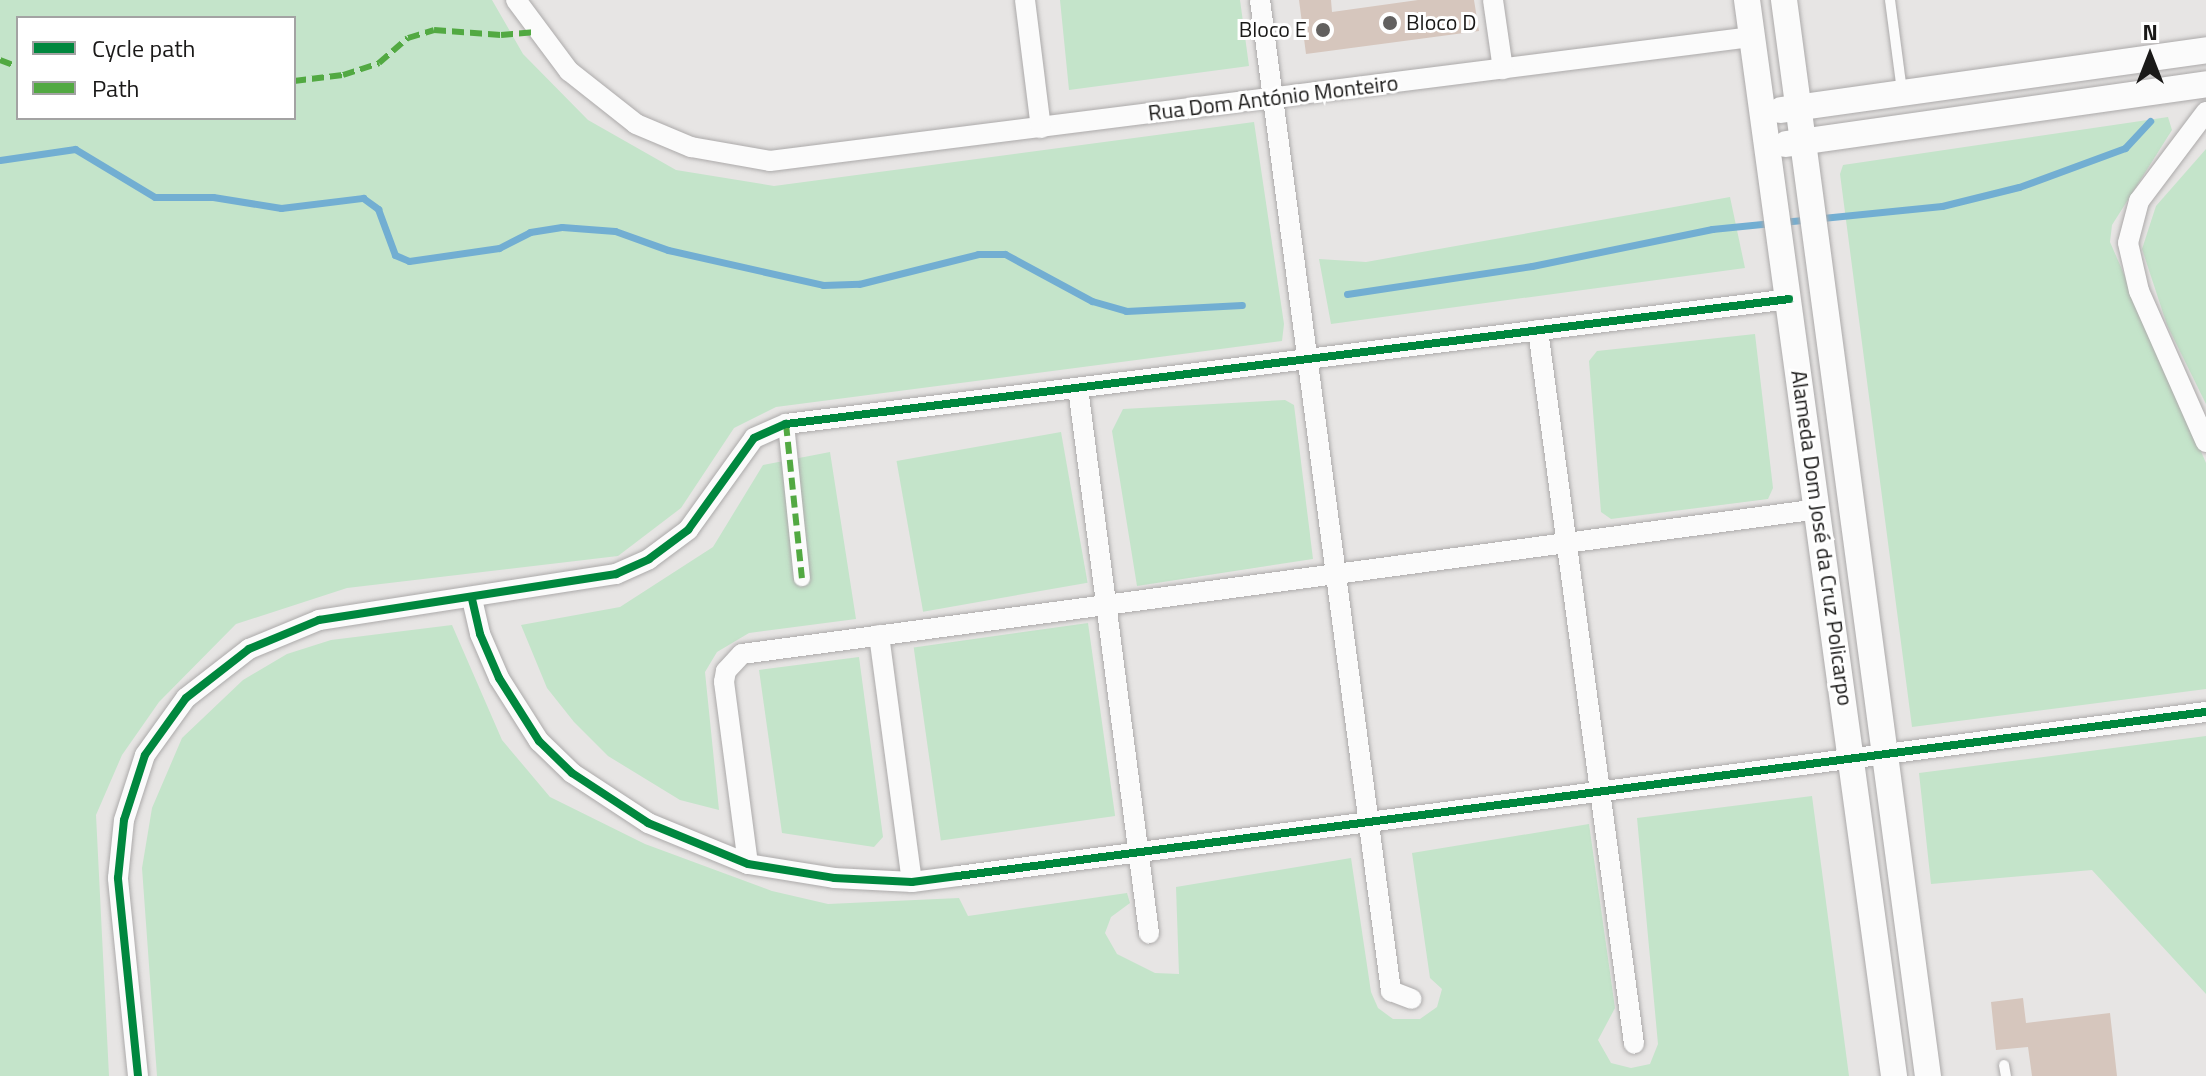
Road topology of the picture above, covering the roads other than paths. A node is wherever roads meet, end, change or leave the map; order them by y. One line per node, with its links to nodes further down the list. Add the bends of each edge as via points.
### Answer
1 (516, 0): 17 (street, Rua Dom António Monteiro, via 569,71 636,124 721,156 793,161)
2 (1025, 0): 17 (street)
3 (1260, 0): 13 (street)
4 (1493, 0): 10 (street)
5 (1747, 0): 8 (street, Alameda Dom José da Cruz Policarpo)
6 (1784, 0): 14 (street, Alameda Dom José da Cruz Policarpo)
7 (1890, 0): 12 (lane)
8 (1752, 37): 10 (street, Rua Dom António Monteiro); 15 (street, Alameda Dom José da Cruz Policarpo)
9 (2206, 50): 12 (street)
10 (1503, 69): 13 (street, Rua Dom António Monteiro)
11 (2206, 84): 18 (street)
12 (1902, 93): 14 (street)
13 (1273, 98): 17 (street, Rua Dom António Monteiro); 22 (street)
14 (1798, 107): 15 (street); 18 (street, Alameda Dom José da Cruz Policarpo)
15 (1762, 112): 19 (street, Alameda Dom José da Cruz Policarpo)
16 (2206, 112): 25 (street, via 2139,201 2129,222 2128,243 2139,291)
17 (1041, 128)
18 (1802, 141): 19 (street); 34 (street, Alameda Dom José da Cruz Policarpo)
19 (1767, 148): 20 (street, Alameda Dom José da Cruz Policarpo)
20 (1789, 299): 21 (street); 26 (street, Alameda Dom José da Cruz Policarpo)
21 (1538, 330): 22 (street); 27 (street)
22 (1308, 360): 23 (street); 28 (street)
23 (1078, 388): 24 (street); 31 (street)
24 (786, 424): 29 (street); 30 (street, via 754,438 688,530 649,559 616,574)
25 (2206, 442)
26 (1818, 509): 27 (street); 35 (street, Alameda Dom José da Cruz Policarpo)
27 (1566, 544): 28 (street); 36 (street)
28 (1336, 576): 31 (street); 37 (street)
29 (802, 578)
30 (472, 599): 39 (street, via 499,678 539,741 572,773 648,823); 44 (street, via 319,620 249,649 186,698 145,755 124,820 118,878)
31 (1107, 605): 32 (street); 38 (street)
32 (879, 635): 39 (street, via 751,652 726,671); 40 (street)
33 (2206, 712): 34 (street)
34 (1889, 754): 35 (street); 46 (street, Alameda Dom José da Cruz Policarpo)
35 (1852, 760): 36 (street); 45 (street, Alameda Dom José da Cruz Policarpo)
36 (1599, 794): 37 (street); 43 (street)
37 (1368, 824): 38 (street); 42 (street, via 1391,991)
38 (1141, 851): 40 (street); 41 (street)
39 (748, 864): 40 (street, via 834,878)
40 (912, 882)
41 (1149, 933)
42 (1412, 999)
43 (1634, 1044)
44 (138, 1076)
45 (1894, 1076)
46 (1928, 1076)

